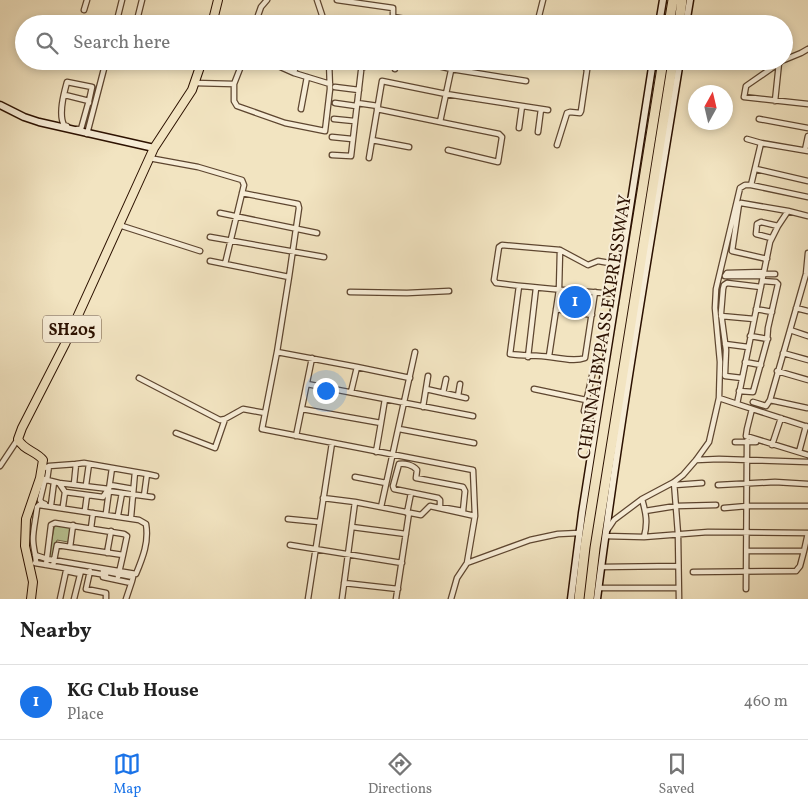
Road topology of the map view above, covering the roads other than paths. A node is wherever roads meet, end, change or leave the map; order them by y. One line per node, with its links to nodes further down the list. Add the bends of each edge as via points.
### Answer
1 (87, 0): 16 (street)
2 (122, 0): 17 (street)
3 (142, 0): 18 (street)
4 (218, 0): 19 (main road)
5 (266, 0): 20 (street)
6 (312, 0): 7 (street)
7 (317, 0): 21 (street)
8 (337, 0): 15 (street)
9 (394, 0): 15 (street)
10 (543, 0): 23 (street)
11 (663, 0): 24 (street)
12 (673, 0): 25 (highway)
13 (682, 0): 26 (highway)
14 (690, 0): 27 (street)
15 (393, 8): 22 (street)
16 (84, 10)
17 (118, 15)
18 (138, 15)
19 (214, 15)
20 (258, 15)
21 (322, 15)
22 (393, 15)
23 (539, 15)
24 (661, 15)
25 (670, 15)
26 (680, 15)
27 (688, 15)
28 (808, 48): 29 (street)
29 (793, 57)
30 (103, 70): 57 (street)
31 (199, 70): 49 (main road, SH205)
32 (239, 70): 50 (street)
33 (287, 70): 46 (street)
34 (295, 70): 46 (street)
35 (330, 70): 51 (street)
36 (363, 70): 52 (street)
37 (451, 70): 53 (street)
38 (457, 70): 48 (street)
39 (587, 70): 80 (street, via 581,111 567,113)
40 (652, 70): 112 (street)
41 (662, 70): 304 (highway, CHENNAI BYPASS EXPRESSWAY, via 586,537)
42 (672, 70): 305 (highway, CHENNAI BYPASS EXPRESSWAY)
43 (679, 70): 266 (street)
44 (768, 70): 55 (street, via 750,82 744,90 744,97)
45 (780, 70): 55 (street)
46 (294, 73): 47 (street)
47 (307, 77): 51 (street); 62 (street)
48 (526, 81)
49 (195, 83): 50 (street); 82 (main road, SH205)
50 (234, 84): 51 (street, via 237,106 326,132)
51 (332, 85): 52 (street)
52 (359, 90): 58 (street)
53 (446, 94): 61 (street); 63 (street, via 382,81); 69 (street)
54 (65, 95): 57 (street); 57 (street, via 68,82 91,87); 57 (street, via 61,115 64,125 81,129)
55 (775, 101): 59 (street)
56 (335, 103): 58 (street)
57 (90, 104): 73 (street)
58 (356, 104): 63 (street); 68 (street)
59 (808, 104)
60 (0, 105): 73 (street, via 31,120)
61 (522, 106): 64 (street); 70 (street)
62 (301, 108)
63 (377, 108): 69 (street); 78 (street)
64 (541, 109): 65 (street); 72 (street)
65 (548, 110)
66 (334, 119): 68 (street)
67 (759, 119): 71 (street)
68 (354, 121): 76 (street)
69 (440, 122): 83 (street, via 502,137 498,162)
70 (519, 128)
71 (808, 128)
72 (538, 132)
73 (87, 134): 82 (street)
74 (808, 136): 84 (street)
75 (332, 137): 76 (street)
76 (352, 139): 85 (street, via 351,156)
77 (747, 139): 79 (street)
78 (372, 140): 81 (street); 87 (street)
79 (761, 143): 84 (street); 88 (street)
80 (557, 145)
81 (409, 147)
82 (154, 148): 86 (main road, SH205)
83 (448, 150)
84 (807, 151)
85 (332, 155)
86 (149, 158): 91 (street, via 198,167 242,180); 97 (main road, SH205)
87 (369, 158)
88 (756, 169): 89 (street); 90 (street)
89 (808, 182)
90 (751, 185): 92 (street); 116 (street, via 745,184 740,188)
91 (242, 193): 95 (street); 99 (street, via 298,204)
92 (808, 197)
93 (788, 211): 96 (street); 98 (street); 109 (street, via 738,204 732,251)
94 (220, 213): 95 (street)
95 (236, 216): 99 (street); 103 (street)
96 (808, 216)
97 (119, 225): 105 (street); 189 (main road, SH205)
98 (778, 226): 102 (street); 102 (street, via 757,224 756,234)
99 (296, 227): 100 (street); 106 (street)
100 (317, 233)
101 (210, 237): 103 (street)
102 (771, 238): 109 (street)
103 (230, 242): 106 (street); 111 (street)
104 (560, 250): 112 (street, via 588,265 596,261); 119 (street, via 499,247 494,281); 122 (street)
105 (200, 251)
106 (293, 252): 108 (street); 118 (street)
107 (808, 253): 113 (street)
108 (324, 257)
109 (767, 259): 117 (street)
110 (210, 261): 111 (street)
111 (225, 264): 118 (street)
112 (621, 265): 126 (street)
113 (807, 267): 115 (street)
114 (776, 274): 117 (street)
115 (807, 274): 127 (street)
116 (719, 275): 117 (street); 168 (street, via 715,298)
117 (763, 276): 120 (street); 131 (street, via 778,284)
118 (289, 278): 141 (street)
119 (519, 286): 121 (street); 144 (street, via 510,354)
120 (761, 287): 129 (street); 133 (street, via 725,284)
121 (536, 288): 122 (street); 144 (street)
122 (559, 290): 125 (street); 128 (street)
123 (449, 291): 124 (street)
124 (350, 292)
125 (596, 292): 126 (street); 132 (street)
126 (617, 294): 151 (street)
127 (796, 308): 130 (street); 135 (street)
128 (556, 309): 132 (street); 145 (street)
129 (756, 309): 131 (street); 134 (street)
130 (808, 311)
131 (772, 312): 138 (street)
132 (592, 315): 145 (street, via 585,358 570,360)
133 (722, 316): 134 (street); 139 (street)
134 (754, 319): 136 (street)
135 (790, 330): 137 (street); 143 (street)
136 (750, 336): 138 (street); 140 (street)
137 (808, 336)
138 (768, 339): 149 (street)
139 (725, 344): 140 (street); 157 (street, via 726,376)
140 (748, 347): 148 (street)
141 (277, 352): 146 (street); 180 (street)
142 (415, 352): 155 (street)
143 (784, 352): 147 (street); 152 (street)
144 (528, 356): 145 (street)
145 (549, 356)
146 (312, 358): 150 (street); 159 (street)
147 (808, 360)
148 (745, 362): 149 (street); 157 (street)
149 (761, 366): 163 (street, via 753,392)
150 (357, 367): 155 (street); 164 (street)
151 (605, 368): 170 (street, via 594,367); 262 (street)
152 (777, 371): 158 (street); 171 (street)
153 (428, 376): 161 (street)
154 (139, 378): 183 (street, via 220,420)
155 (410, 378): 173 (street)
156 (446, 378): 165 (street)
157 (742, 378): 163 (street)
158 (808, 380)
159 (307, 384): 164 (street); 178 (street)
160 (460, 384): 166 (street)
161 (426, 389): 165 (street); 175 (street)
162 (534, 389): 170 (street)
163 (739, 391): 174 (street)
164 (351, 392): 169 (street)
165 (443, 393): 166 (street)
166 (458, 396): 167 (street)
167 (466, 398)
168 (719, 398): 174 (street); 201 (street, via 709,442)
169 (385, 399): 173 (street); 184 (street)
170 (586, 400): 179 (street)
171 (770, 400): 172 (street, via 766,406); 176 (street)
172 (753, 402)
173 (404, 403): 175 (street); 186 (street)
174 (737, 404): 177 (street)
175 (423, 406): 181 (street)
176 (807, 408)
177 (752, 409): 182 (street); 195 (street, via 746,436)
178 (302, 410): 184 (street); 188 (street)
179 (584, 411)
180 (265, 413): 183 (street, via 244,408); 188 (street, via 262,429)
181 (473, 416)
182 (781, 418): 185 (street); 195 (street)
183 (225, 419): 187 (street, via 215,448)
184 (380, 423): 196 (street)
185 (807, 427): 197 (street)
186 (399, 429): 194 (street); 198 (street)
187 (176, 434)
188 (296, 436): 193 (street)
189 (18, 439): 207 (street); 208 (main road, via 20,444 41,458)
190 (735, 442): 191 (street)
191 (747, 442): 192 (street); 202 (street)
192 (757, 442)
193 (332, 443): 196 (street); 233 (street)
194 (474, 443)
195 (772, 444): 197 (street)
196 (376, 452): 198 (street)
197 (799, 452): 199 (street)
198 (392, 455): 200 (street); 216 (street)
199 (808, 455)
200 (403, 457): 206 (street); 252 (street, via 473,470)
201 (696, 460): 202 (street); 220 (street)
202 (747, 460): 203 (street); 218 (street)
203 (808, 462)
204 (76, 464): 205 (street); 208 (street); 219 (street)
205 (89, 464): 209 (street); 223 (street)
206 (402, 464): 228 (street, via 393,488); 228 (street, via 417,470 416,478 463,487 463,511 440,508 438,498)
207 (0, 466)
208 (45, 468): 214 (main road)
209 (112, 468): 210 (street); 224 (street)
210 (135, 472): 211 (street); 225 (street)
211 (147, 474): 212 (street); 231 (street)
212 (156, 476)
213 (355, 477): 216 (street)
214 (44, 479): 215 (street); 235 (main road); 237 (street)
215 (57, 482): 219 (street); 226 (street); 238 (street)
216 (386, 483): 244 (street)
217 (702, 483): 220 (street)
218 (747, 483): 221 (street); 222 (street); 242 (street)
219 (74, 484): 223 (street)
220 (674, 484): 234 (street); 241 (street)
221 (808, 484)
222 (718, 485)
223 (86, 486): 224 (street)
224 (109, 488): 225 (street); 227 (street); 229 (street, via 103,497); 249 (street)
225 (133, 489): 230 (street)
226 (65, 492): 229 (street); 240 (street)
227 (122, 493): 230 (street); 251 (street)
228 (411, 493): 250 (street)
229 (87, 495): 246 (street)
230 (134, 495): 231 (street); 253 (street)
231 (144, 496): 232 (street)
232 (152, 497)
233 (323, 498): 236 (street); 256 (street)
234 (642, 499): 247 (street); 266 (street, via 614,520)
235 (31, 501): 237 (street); 276 (main road, via 26,519 25,546)
236 (355, 502): 244 (street); 258 (street)
237 (42, 503): 238 (street)
238 (51, 505): 240 (street)
239 (716, 505): 241 (street)
240 (63, 506): 246 (street)
241 (676, 506): 247 (street); 265 (street)
242 (747, 506): 243 (street); 245 (street); 261 (street)
243 (808, 506)
244 (381, 507): 250 (street)
245 (724, 508)
246 (85, 510): 249 (street)
247 (645, 511): 267 (street, via 647,527)
248 (93, 513): 259 (street); 276 (street, via 38,506); 287 (street, via 146,524 147,545 136,574)
249 (106, 513): 251 (street)
250 (408, 513): 252 (street, via 421,516 430,506); 264 (street)
251 (118, 515): 253 (street)
252 (475, 516): 280 (street)
253 (131, 517): 254 (street)
254 (141, 519)
255 (288, 519): 256 (street)
256 (319, 522): 270 (street)
257 (73, 525): 259 (street); 269 (street); 277 (street, via 52,524)
258 (352, 526): 264 (street); 275 (street)
259 (91, 528): 260 (street)
260 (111, 531): 273 (street); 274 (street, via 126,535)
261 (747, 532): 263 (street); 265 (street); 271 (street)
262 (579, 533): 280 (street, via 530,540); 303 (street)
263 (808, 533): 272 (street)
264 (406, 534): 278 (street)
265 (678, 534): 267 (street); 281 (street)
266 (605, 535): 267 (street); 282 (street)
267 (644, 537)
268 (290, 545): 270 (street)
269 (70, 547): 273 (street); 279 (street, via 57,545)
270 (315, 550): 275 (street); 299 (street)
271 (747, 551): 272 (street); 284 (street)
272 (804, 551): 284 (street, via 798,571)
273 (107, 553): 274 (street)
274 (123, 555): 287 (street)
275 (347, 555): 278 (street); 289 (street)
276 (33, 560): 277 (street); 277 (street); 294 (main road)
277 (46, 562): 279 (street)
278 (402, 562): 293 (street)
279 (53, 563): 283 (street); 287 (street)
280 (467, 563): 302 (street, via 457,578)
281 (678, 566): 282 (street); 291 (street)
282 (601, 567): 290 (street)
283 (81, 571): 285 (street); 295 (street, via 66,571); 296 (street)
284 (747, 571): 286 (street); 292 (street)
285 (90, 572): 287 (street); 288 (street); 297 (street, via 86,589 106,593)
286 (693, 572)
287 (119, 574): 288 (street, via 133,577)
288 (132, 582): 298 (street)
289 (344, 583): 293 (street); 300 (street)
290 (599, 588): 291 (street); 306 (street)
291 (678, 588): 307 (street)
292 (746, 589)
293 (398, 590): 301 (street)
294 (31, 599)
295 (60, 599)
296 (74, 599)
297 (106, 599)
298 (126, 599)
299 (308, 599)
300 (342, 599)
301 (396, 599)
302 (451, 599)
303 (571, 599)
304 (579, 599)
305 (589, 599)
306 (597, 599)
307 (679, 599)

